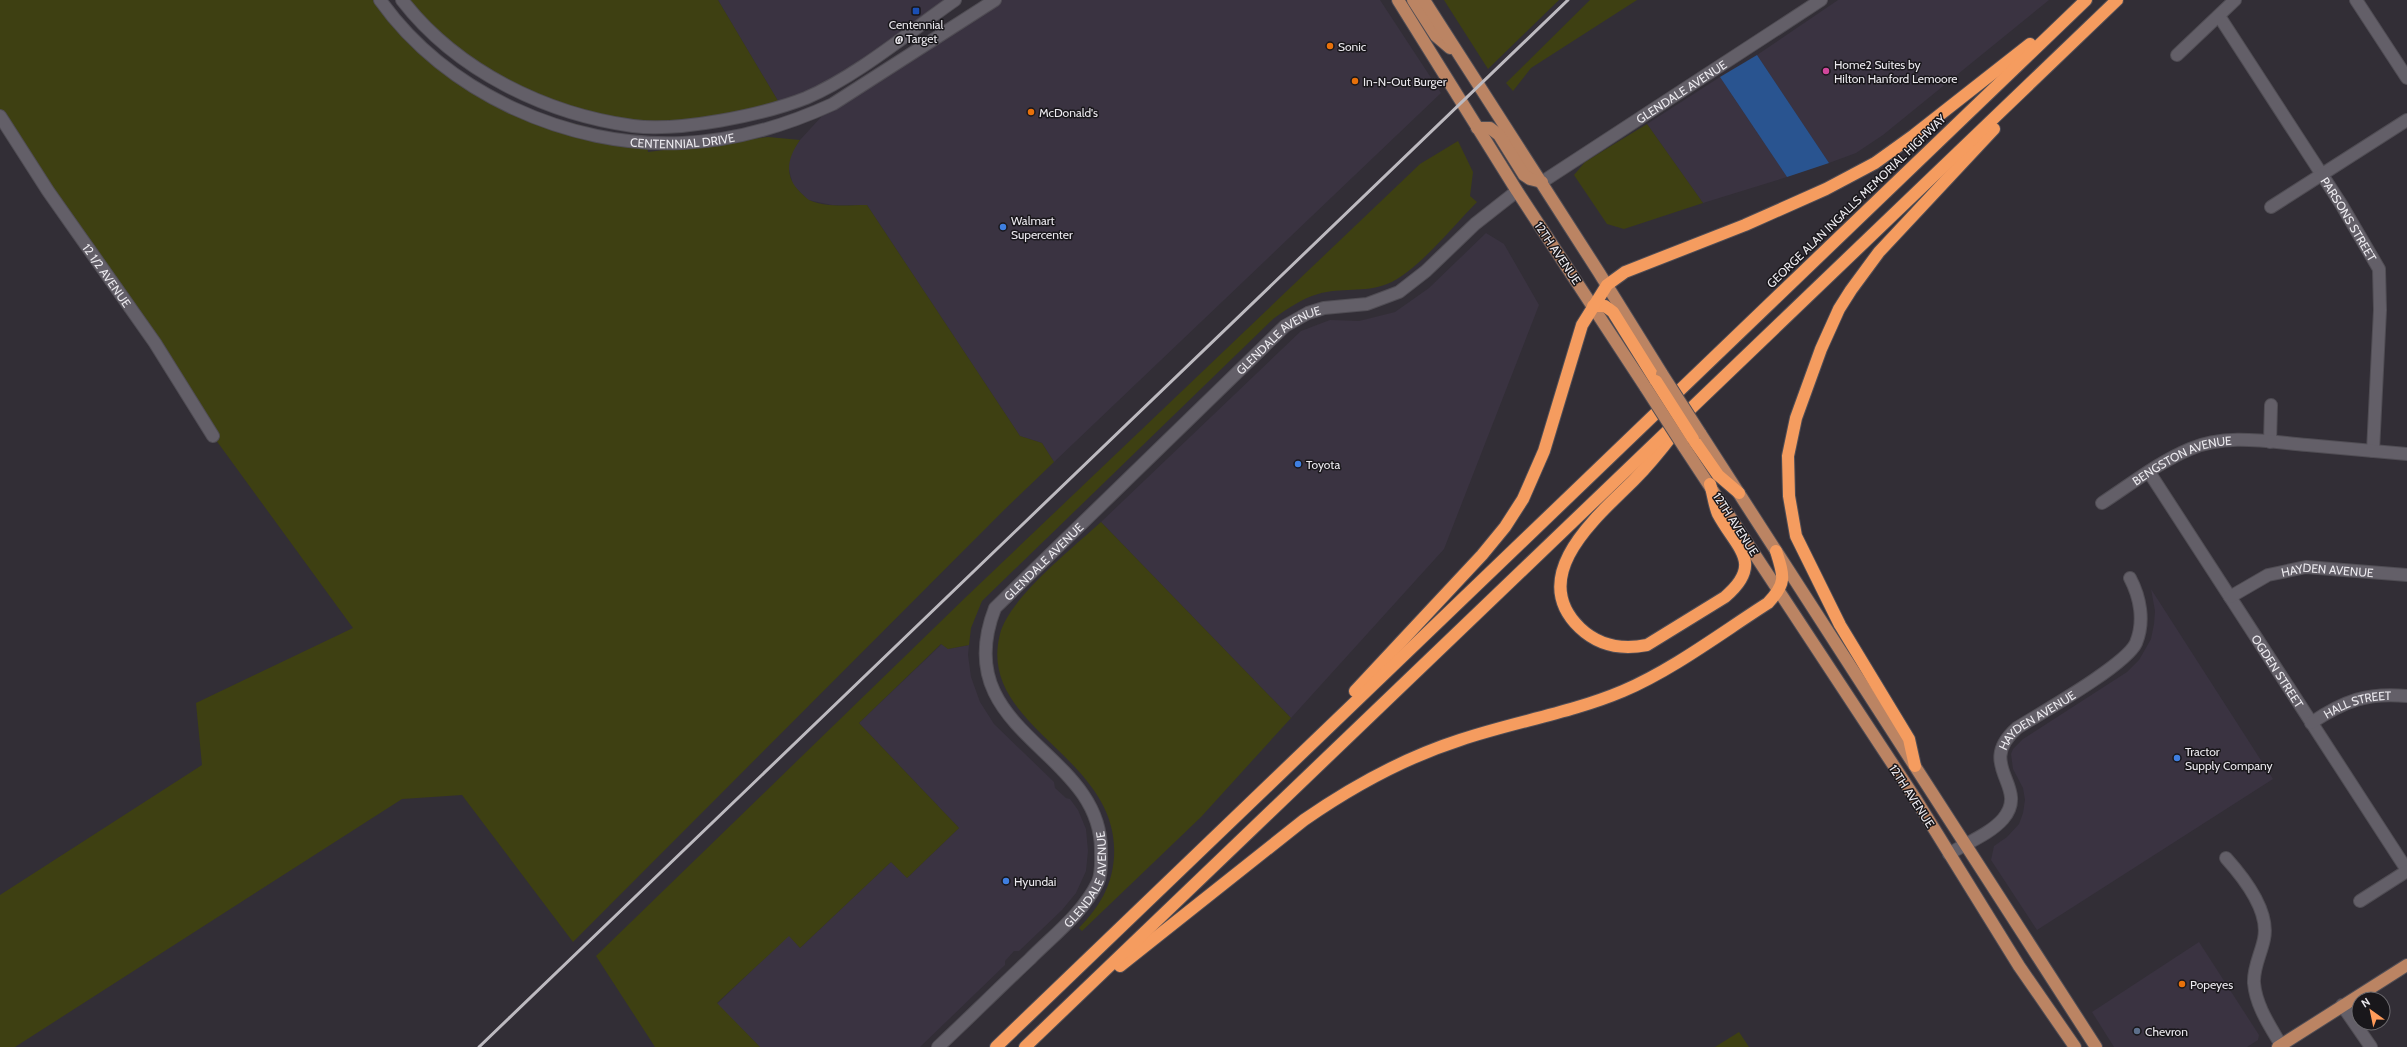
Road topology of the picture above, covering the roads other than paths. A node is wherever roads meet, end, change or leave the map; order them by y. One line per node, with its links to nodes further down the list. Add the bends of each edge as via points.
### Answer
1 (380, 0): 15 (street, CENTENNIAL DRIVE)
2 (402, 0): 19 (street, CENTENNIAL DRIVE, via 432,32)
3 (955, 0): 19 (street, CENTENNIAL DRIVE, via 842,79 806,97 740,116 688,125 635,126 584,117 528,97)
4 (995, 0): 15 (street, CENTENNIAL DRIVE, via 833,104 753,133 683,144 647,143 578,132 525,112 480,91 457,75 429,54)
5 (1398, 0): 23 (main road, 12TH AVENUE)
6 (1413, 0): 16 (main road, via 1436,36 1445,45)
7 (1424, 0): 16 (main road, 12TH AVENUE)
8 (1821, 0): 25 (street, GLENDALE AVENUE)
9 (2086, 0): 13 (highway, GEORGE ALAN INGALLS MEMORIAL HIGHWAY)
10 (2117, 0): 17 (highway)
11 (2236, 0): 14 (street)
12 (2356, 0): 20 (street)
13 (2074, 11): 28 (highway, via 1875,163 1826,190 1625,272); 50 (highway, GEORGE ALAN INGALLS MEMORIAL HIGHWAY)
14 (2219, 16): 18 (street); 24 (street, PARSONS STREET)
15 (400, 24): 19 (street, via 411,27 458,68)
16 (1457, 51): 25 (main road, 12TH AVENUE)
17 (2059, 56): 31 (highway); 49 (highway, via 1865,270 1839,309 1829,330 1791,436 1788,477 1791,515 1796,536 1840,625 1909,739)
18 (2177, 56)
19 (490, 75)
20 (2407, 78)
21 (0, 116): 33 (street, 12 1/2 AVENUE, via 48,191 155,343)
22 (2407, 120): 24 (street)
23 (1477, 128): 25 (main road, via 1490,128 1499,135 1524,175); 26 (main road, 12TH AVENUE)
24 (2322, 174): 27 (street); 36 (street, PARSONS STREET, via 2379,269 2380,310)
25 (1542, 182): 28 (main road, 12TH AVENUE)
26 (1517, 191): 29 (main road, 12TH AVENUE); 60 (street, GLENDALE AVENUE, via 1399,292 1367,304 1324,308 1308,313 1285,326 995,608 987,637 988,676 994,693 1011,720 1082,791 1097,821 1102,843 1101,863 1098,880 1074,916)
27 (2271, 207)
28 (1607, 285): 29 (highway); 30 (main road, 12TH AVENUE)
29 (1593, 306): 30 (highway, via 1605,306 1613,312); 50 (highway, via 1582,325 1535,473 1523,499 1505,527 1452,588)
30 (1655, 381): 34 (highway, bridge)
31 (1698, 402): 39 (highway, via 1652,461 1589,525 1569,552 1562,572 1562,593 1573,619 1586,633 1613,646 1647,645 1736,588 1742,580 1746,563 1738,543 1718,512); 57 (highway)
32 (2271, 405): 35 (street)
33 (213, 436)
34 (1693, 440): 39 (main road, 12TH AVENUE); 40 (highway, via 1718,475)
35 (2270, 442): 36 (street, BENGSTON AVENUE); 38 (street, BENGSTON AVENUE, via 2210,442 2191,448)
36 (2373, 451): 37 (street, BENGSTON AVENUE)
37 (2407, 454)
38 (2149, 472): 41 (street, BENGSTON AVENUE); 46 (street, OGDEN STREET)
39 (1710, 484): 45 (main road, 12TH AVENUE)
40 (1739, 493): 42 (main road, 12TH AVENUE)
41 (2102, 502)
42 (1776, 551): 45 (highway, via 1782,568 1783,582); 49 (main road, 12TH AVENUE)
43 (2407, 575): 46 (street, HAYDEN AVENUE, via 2306,567 2268,575)
44 (2130, 578): 51 (street, HAYDEN AVENUE, via 2141,615 2135,644 2113,666 2016,728 2006,738 2000,750 2000,763 2010,787 2011,800 2008,810 1997,823)
45 (1780, 591): 52 (main road, 12TH AVENUE); 57 (highway, via 1768,603 1675,663 1629,688 1454,742 1395,766 1336,798 1263,850)
46 (2230, 597): 48 (street, OGDEN STREET)
47 (2407, 696): 48 (street, HALL STREET, via 2373,695 2358,698 2335,707)
48 (2311, 722): 54 (street, OGDEN STREET)
49 (1915, 766): 51 (main road, 12TH AVENUE)
50 (1255, 797): 61 (highway)
51 (1966, 843): 52 (street, HAYDEN AVENUE); 64 (main road, 12TH AVENUE)
52 (1949, 854): 63 (main road, 12TH AVENUE, via 2019,966)
53 (2226, 858): 59 (street, via 2238,872 2262,916 2264,938 2254,972 2254,985)
54 (2407, 870): 55 (street)
55 (2360, 901)
56 (2407, 965): 58 (main road)
57 (1074, 1000): 62 (highway)
58 (2342, 1005): 59 (main road); 65 (street)
59 (2279, 1046)
60 (938, 1047)
61 (996, 1047)
62 (1025, 1047)
63 (2075, 1047)
64 (2096, 1047)
65 (2371, 1047)

